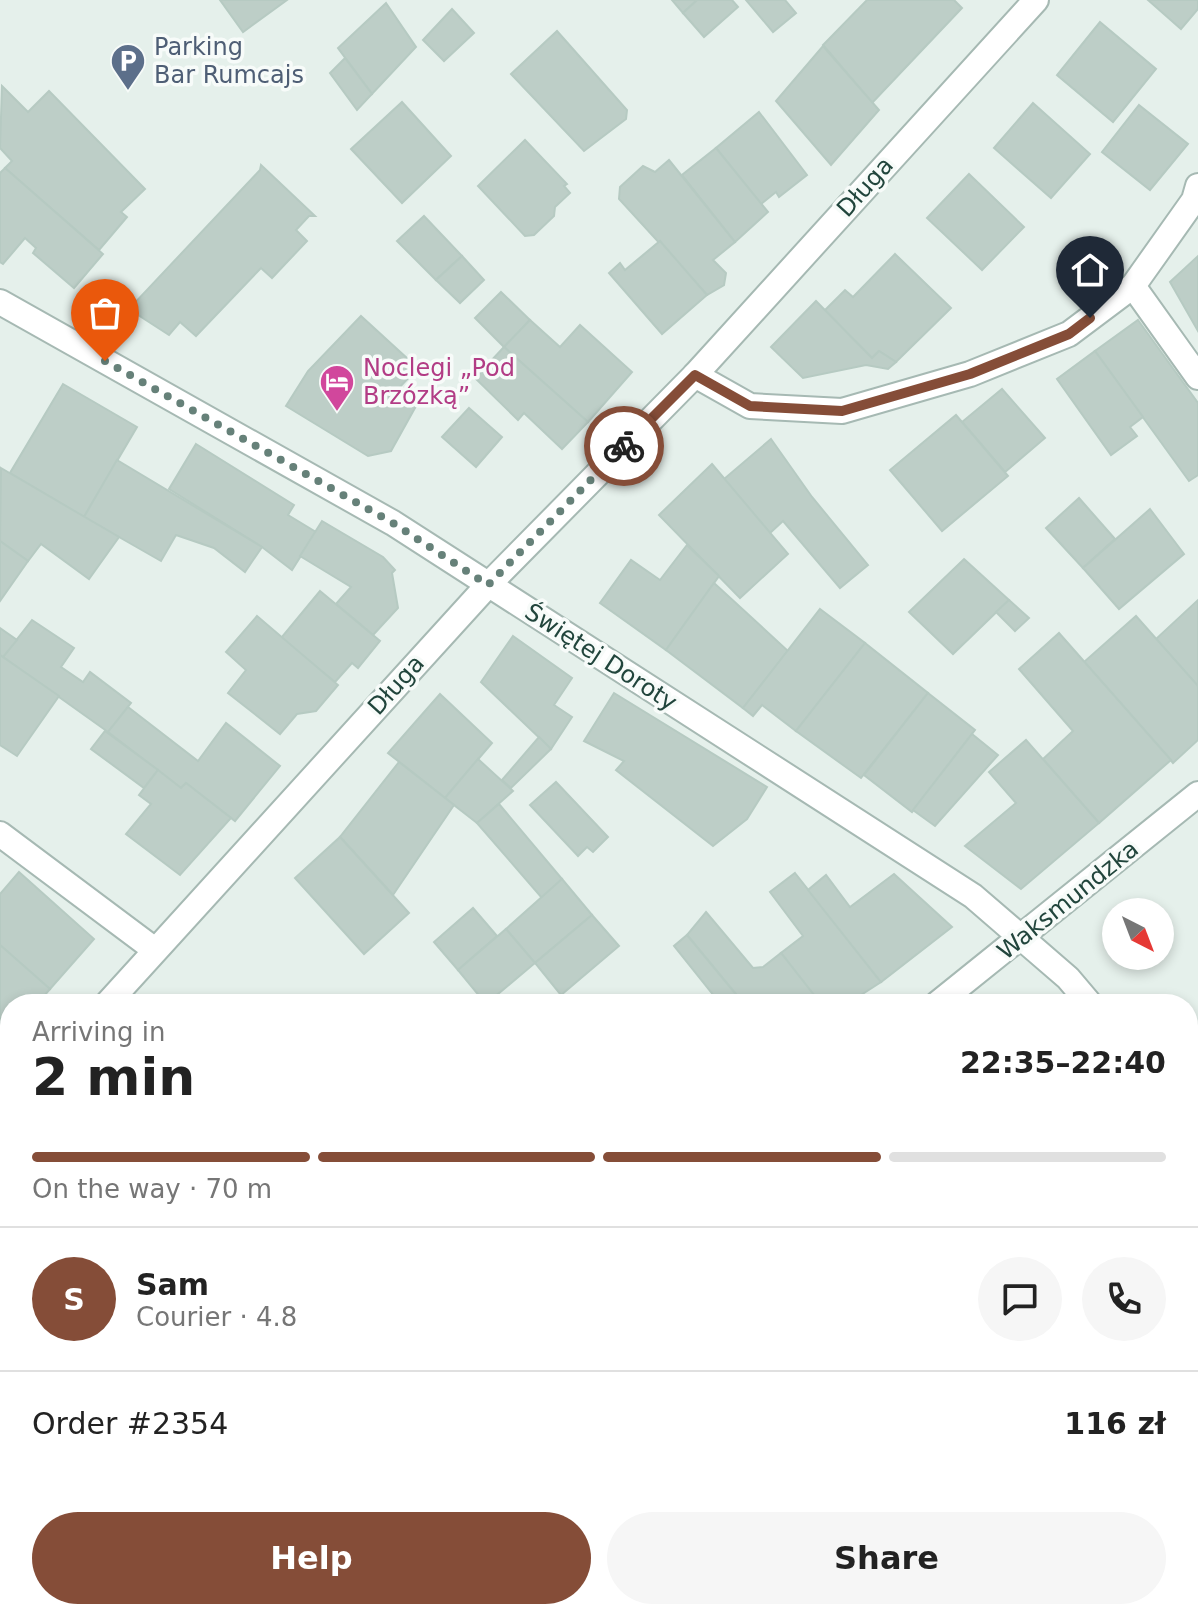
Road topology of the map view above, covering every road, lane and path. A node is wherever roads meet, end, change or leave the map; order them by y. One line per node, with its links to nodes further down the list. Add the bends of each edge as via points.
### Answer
1 (1036, 0): 5 (street, Długa)
2 (1198, 186): 3 (street, via 1194,200)
3 (1133, 286): 5 (street, via 1069,334 970,374 842,411 750,406); 6 (street)
4 (0, 302): 7 (street, Świętej Doroty, via 393,523)
5 (695, 375): 7 (street, Długa)
6 (1198, 377)
7 (488, 585): 10 (street, Świętej Doroty, via 973,896); 11 (street, Długa)
8 (1198, 794): 10 (street, Waksmundzka)
9 (0, 834): 11 (street)
10 (1021, 938): 13 (street, Waksmundzka); 14 (street, Świętej Doroty)
11 (155, 950): 12 (street, Długa)
12 (116, 994)
13 (950, 994)
14 (1082, 994)

